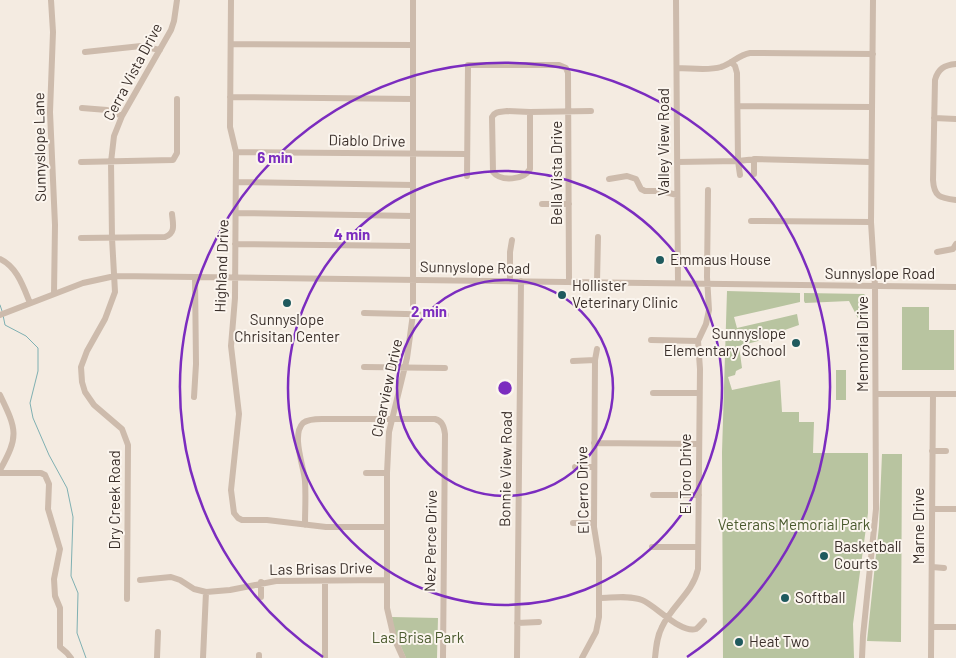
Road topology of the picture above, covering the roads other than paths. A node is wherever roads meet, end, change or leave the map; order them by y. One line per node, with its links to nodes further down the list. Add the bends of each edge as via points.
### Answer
1 (51, 0): 73 (street, Sunnyslope Lane)
2 (177, 0): 9 (street, Cerra Vista Drive, via 167,44)
3 (231, 0): 7 (street, Highland Drive)
4 (413, 0): 8 (street, Clearview Drive)
5 (676, 0): 14 (street, Valley View Road)
6 (873, 0): 11 (street, Memorial Drive)
7 (231, 44): 8 (street); 15 (street, Highland Drive)
8 (413, 45): 17 (street, Clearview Drive)
9 (160, 50): 10 (street, via 140,46); 24 (street, Cerra Vista Drive)
10 (86, 52)
11 (873, 54): 12 (street, via 750,53); 19 (street, Memorial Drive)
12 (731, 62): 14 (street, via 717,68); 18 (street, via 737,73)
13 (956, 64): 25 (street, via 945,66 935,80)
14 (677, 68): 34 (street, Valley View Road)
15 (230, 97): 17 (street); 27 (street, Highland Drive, via 230,131)
16 (178, 99): 33 (street, via 178,149 174,158 170,161)
17 (413, 99): 28 (street, Clearview Drive)
18 (738, 106): 19 (street); 31 (street)
19 (872, 107): 35 (street, Memorial Drive)
20 (82, 108): 24 (street, via 107,110)
21 (591, 111): 23 (street)
22 (530, 112): 22 (street, via 494,114 493,172 496,176 520,177 529,172); 23 (street)
23 (569, 112): 29 (street, Bella Vista Drive, via 568,74 564,66 468,65); 46 (street, Bella Vista Drive)
24 (122, 116): 33 (street, Cerra Vista Drive, via 114,136)
25 (934, 118): 26 (street); 44 (street, via 934,192 945,199)
26 (956, 119)
27 (236, 152): 28 (street, Diablo Drive); 40 (street, Highland Drive)
28 (413, 154): 29 (street, Diablo Drive); 41 (street, Clearview Drive)
29 (467, 154): 38 (street)
30 (754, 159): 31 (street); 35 (street); 36 (street)
31 (738, 161): 34 (street); 37 (street)
32 (81, 162): 33 (street)
33 (112, 162): 54 (street, Cerra Vista Drive)
34 (678, 162): 43 (street, Valley View Road)
35 (870, 162): 51 (street, Memorial Drive)
36 (754, 174)
37 (740, 175)
38 (467, 176)
39 (609, 179): 43 (street, via 627,176 636,179 645,191)
40 (236, 182): 41 (street); 48 (street, Highland Drive)
41 (413, 185): 49 (street, Clearview Drive)
42 (708, 190): 69 (street, El Toro Drive)
43 (677, 195): 70 (street, Valley View Road)
44 (956, 200)
45 (542, 204): 46 (street)
46 (569, 204): 67 (street, Bella Vista Drive)
47 (172, 214): 54 (street, via 173,228 167,236)
48 (236, 214): 49 (street); 56 (street, Highland Drive)
49 (413, 216): 58 (street, Clearview Drive)
50 (751, 221): 51 (street)
51 (870, 222): 71 (street, Memorial Drive)
52 (598, 237): 68 (street)
53 (81, 238): 54 (street)
54 (112, 238): 61 (street, Cerra Vista Drive)
55 (512, 240): 65 (street)
56 (235, 244): 58 (street); 63 (street, Highland Drive)
57 (956, 244): 59 (street, via 952,249)
58 (413, 246): 64 (street, Clearview Drive)
59 (937, 252)
60 (0, 258): 74 (street, via 18,275)
61 (114, 276): 62 (street, Sunnyslope Road); 73 (street, Sunnyslope Road, via 95,279); 123 (street, Dry Creek Road, via 112,302 83,358 81,374 88,398 122,429 128,445)
62 (196, 277): 63 (street, Sunnyslope Road); 93 (street)
63 (235, 277): 64 (street, Sunnyslope Road); 110 (street, Highland Drive, via 231,346 239,426 231,497 235,516 242,520)
64 (414, 280): 65 (street, Sunnyslope Road); 76 (street, Clearview Drive)
65 (510, 281): 66 (street, Sunnyslope Road)
66 (521, 281): 67 (street, Sunnyslope Road); 127 (street, Bonnie View Road)
67 (569, 282): 68 (street, Sunnyslope Road)
68 (597, 282): 70 (street, Sunnyslope Road)
69 (708, 283): 70 (street, Sunnyslope Road); 71 (street, Sunnyslope Road); 80 (street, El Toro Drive, via 708,317)
70 (678, 284)
71 (875, 286): 72 (street, Sunnyslope Road); 89 (street, Memorial Drive)
72 (956, 287)
73 (54, 294): 74 (street, Sunnyslope Road)
74 (30, 303): 77 (street, Sunnyslope Road)
75 (364, 314): 76 (street)
76 (413, 314): 78 (street); 85 (street, Clearview Drive)
77 (0, 315)
78 (446, 316)
79 (651, 340): 80 (street)
80 (698, 341): 88 (street, El Toro Drive)
81 (597, 348): 82 (street, El Cerro Drive)
82 (594, 360): 83 (street); 95 (street, El Cerro Drive)
83 (573, 361)
84 (364, 367): 85 (street)
85 (405, 367): 86 (street); 94 (street, Clearview Drive)
86 (445, 368)
87 (653, 393): 88 (street)
88 (699, 393): 96 (street, El Toro Drive)
89 (876, 394): 90 (street); 140 (street, Memorial Drive, via 875,518)
90 (933, 394): 91 (street); 97 (street, Marne Drive)
91 (956, 394)
92 (0, 395): 101 (street, via 9,414 14,437)
93 (194, 397)
94 (392, 419): 103 (street, Clearview Drive); 110 (street, via 322,419 304,423 298,437 305,480); 136 (street, Nez Perce Drive, via 435,419 443,424)
95 (594, 443): 96 (street); 99 (street, El Cerro Drive)
96 (699, 444): 104 (street, El Toro Drive)
97 (932, 451): 98 (street); 106 (street, Marne Drive)
98 (946, 451)
99 (594, 467): 100 (street); 109 (street, El Cerro Drive)
100 (574, 468)
101 (0, 472): 131 (street, via 41,473 45,474 49,484 48,509 60,549 54,579 60,608 60,647)
102 (366, 473): 103 (street)
103 (387, 473): 111 (street, Clearview Drive)
104 (699, 495): 105 (street); 113 (street, El Toro Drive)
105 (653, 496)
106 (932, 509): 107 (street); 114 (street, Marne Drive)
107 (956, 509)
108 (573, 523): 109 (street)
109 (594, 523): 122 (street, El Cerro Drive)
110 (306, 525): 111 (street)
111 (387, 527): 117 (street, Clearview Drive)
112 (652, 547): 113 (street)
113 (698, 547): 124 (street, El Toro Drive, via 698,569 694,581)
114 (932, 568): 115 (street); 128 (street, Marne Drive)
115 (944, 568)
116 (140, 580): 120 (street, Las Brisas Drive, via 171,577)
117 (387, 580): 118 (street, Las Brisas Drive); 135 (street, Clearview Drive, via 389,619)
118 (325, 581): 119 (street, Las Brisas Drive); 134 (street)
119 (261, 582): 120 (street, Las Brisas Drive); 121 (street)
120 (206, 592): 133 (street)
121 (261, 597)
122 (599, 598): 124 (street, via 638,598); 138 (street, El Cerro Drive, via 597,627)
123 (127, 599)
124 (668, 618): 125 (street, via 688,629 697,628); 139 (street, El Toro Drive, via 659,633)
125 (704, 620)
126 (539, 622): 127 (street)
127 (517, 623): 137 (street, Bonnie View Road)
128 (932, 626): 129 (street); 141 (street, Marne Drive)
129 (956, 627)
130 (158, 632): 132 (street)
131 (71, 658)
132 (157, 658)
133 (203, 658)
134 (325, 658)
135 (403, 658)
136 (443, 658)
137 (517, 658)
138 (582, 658)
139 (655, 658)
140 (862, 658)
141 (931, 658)

